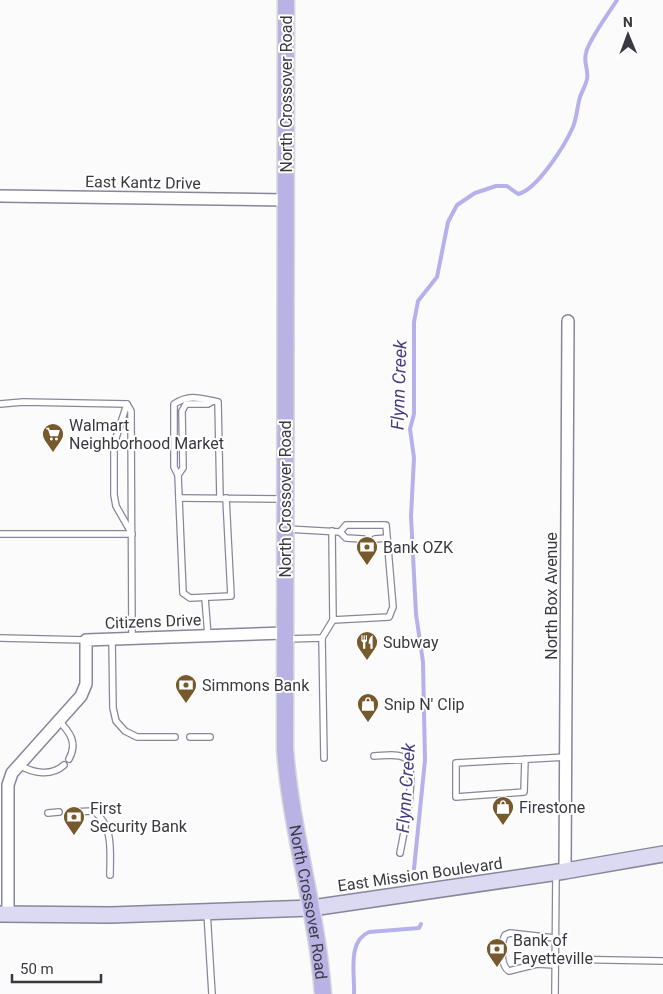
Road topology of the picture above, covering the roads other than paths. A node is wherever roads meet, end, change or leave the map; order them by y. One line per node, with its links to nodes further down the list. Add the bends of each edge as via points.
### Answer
1 (286, 0): 3 (main road, North Crossover Road)
2 (0, 196): 3 (street, East Kantz Drive)
3 (285, 200): 11 (main road, North Crossover Road)
4 (568, 321): 34 (street, North Box Avenue)
5 (213, 401): 8 (lane, via 186,404 182,411 183,468); 8 (lane, via 209,398 183,398 174,404 174,467); 10 (lane, via 218,402)
6 (0, 404): 7 (lane)
7 (128, 404): 16 (lane, via 131,411); 16 (lane, via 114,444 114,495 116,506)
8 (178, 474): 9 (lane)
9 (179, 498): 10 (lane); 20 (lane, via 183,593 190,598)
10 (223, 498): 11 (lane); 20 (lane, via 231,596)
11 (285, 499): 12 (main road, North Crossover Road)
12 (284, 529): 13 (lane); 23 (main road, North Crossover Road)
13 (332, 531): 14 (lane); 21 (lane)
14 (340, 532): 17 (lane, via 346,525 386,525); 18 (lane, via 346,538)
15 (0, 534): 16 (lane)
16 (132, 534): 25 (lane)
17 (387, 538): 19 (lane); 21 (lane, via 393,607 389,617)
18 (363, 539)
19 (375, 539)
20 (205, 598): 22 (lane)
21 (333, 620): 26 (lane)
22 (208, 636): 23 (street, Citizens Drive); 25 (street, Citizens Drive)
23 (284, 636): 26 (lane); 48 (main road, North Crossover Road, via 288,785)
24 (0, 638): 28 (lane)
25 (132, 638): 27 (street, Citizens Drive)
26 (322, 638): 35 (lane)
27 (112, 639): 28 (street, Citizens Drive); 30 (lane, via 116,721 137,737)
28 (86, 640): 29 (street, Citizens Drive, via 86,684 81,696)
29 (58, 720): 37 (lane, via 72,738); 38 (street, Citizens Drive)
30 (175, 737)
31 (190, 737): 32 (lane)
32 (210, 737)
33 (374, 756): 43 (lane, via 398,756 406,759 410,766 409,801)
34 (566, 757): 36 (lane); 46 (street, North Box Avenue)
35 (324, 758)
36 (525, 759): 36 (lane, via 456,763 456,797 524,792)
37 (69, 760)
38 (18, 764): 39 (lane, via 30,771 44,772 58,770); 45 (street, Citizens Drive, via 8,785)
39 (64, 765)
40 (59, 812): 42 (lane)
41 (70, 812): 47 (lane, via 94,811 102,818 109,837)
42 (48, 813)
43 (400, 853)
44 (663, 854): 46 (main road, East Mission Boulevard)
45 (4, 863): 50 (street, Citizens Drive)
46 (561, 872): 48 (main road, East Mission Boulevard); 51 (lane)
47 (110, 875)
48 (312, 908): 49 (main road, East Mission Boulevard); 55 (main road, North Crossover Road)
49 (207, 912): 50 (main road, East Mission Boulevard); 54 (lane)
50 (4, 914)
51 (556, 938): 53 (lane); 53 (lane, via 510,933 503,939 503,964 509,971)
52 (663, 960): 53 (lane)
53 (555, 962): 56 (lane)
54 (212, 994)
55 (323, 994)
56 (555, 994)

